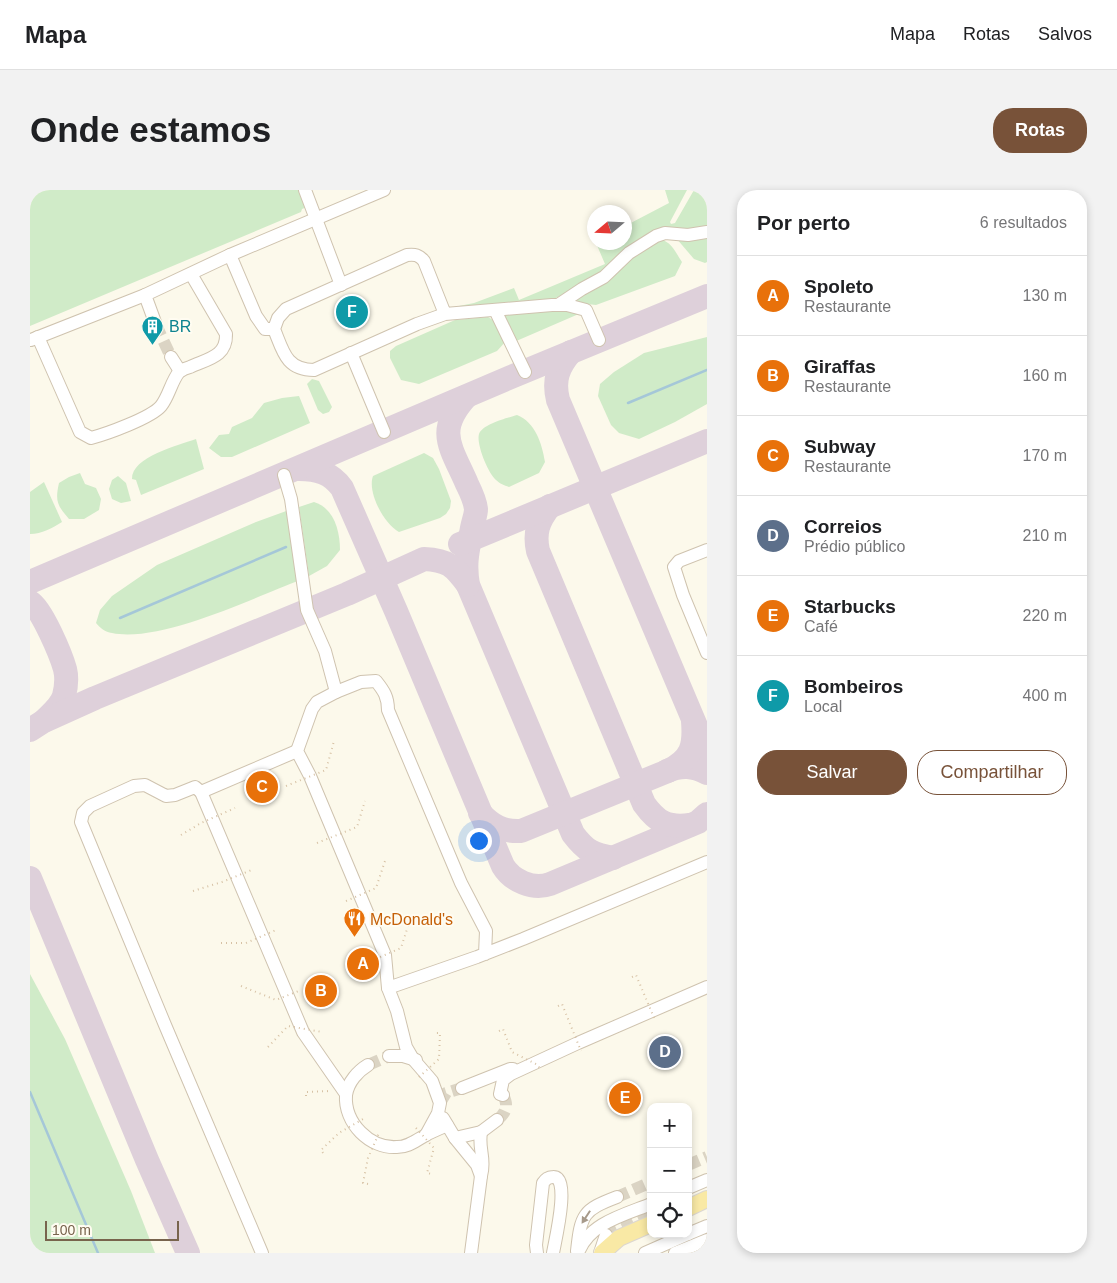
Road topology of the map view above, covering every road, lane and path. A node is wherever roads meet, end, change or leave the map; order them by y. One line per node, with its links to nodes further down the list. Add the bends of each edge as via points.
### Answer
1 (304, 190): 3 (street)
2 (384, 190): 3 (street)
3 (316, 218): 5 (street); 7 (street)
4 (707, 232): 9 (street, via 656,236 629,253 604,277)
5 (230, 255): 6 (street); 13 (street, via 256,316 266,329)
6 (191, 274): 8 (street); 18 (street, via 226,334 226,342 218,354)
7 (341, 285): 11 (street, via 415,254 424,261); 13 (street, via 286,309)
8 (145, 295): 12 (street); 14 (street)
9 (558, 305): 10 (street); 15 (street, via 586,310)
10 (495, 310): 11 (street); 19 (street)
11 (444, 314): 16 (street)
12 (156, 324)
13 (274, 329): 16 (street, via 285,357 295,367 304,370 314,370)
14 (34, 338): 18 (street, via 80,432 91,438 155,412)
15 (599, 340)
16 (351, 353): 20 (street)
17 (170, 357): 18 (street)
18 (180, 371)
19 (525, 372)
20 (384, 432)
21 (284, 475): 24 (street, via 291,499 307,610 325,651)
22 (707, 550): 23 (street, via 679,561 674,567)
23 (707, 653)
24 (336, 692): 26 (street, via 317,702 312,709); 47 (street, via 376,681 388,698 388,710 436,826 460,883 486,931)
25 (334, 741): 27 (path, bridge, via 326,770)
26 (297, 752): 27 (street); 29 (street)
27 (310, 776): 28 (path, bridge); 34 (street)
28 (286, 786)
29 (202, 792): 32 (street); 97 (street, via 195,787 166,796 145,785 134,786 90,806 83,813 81,822)
30 (365, 801): 34 (path, bridge, via 357,827)
31 (235, 808): 32 (path, bridge)
32 (212, 818): 33 (path, bridge); 39 (street)
33 (181, 835)
34 (335, 836): 35 (path, bridge); 41 (street)
35 (317, 843)
36 (385, 861): 41 (path, bridge, via 376,888)
37 (707, 862): 47 (street)
38 (254, 869): 39 (path, bridge)
39 (237, 877): 40 (path, bridge); 45 (street)
40 (193, 891)
41 (360, 896): 42 (path, bridge); 48 (street)
42 (346, 901)
43 (410, 920): 48 (path, bridge, via 401,948)
44 (276, 930): 45 (path, bridge)
45 (262, 937): 46 (path, bridge, via 246,943); 55 (street)
46 (221, 943)
47 (485, 954): 53 (street)
48 (384, 955): 49 (path, bridge); 53 (street)
49 (371, 961)
50 (632, 977): 57 (path, bridge, via 636,975)
51 (241, 986): 55 (path, bridge, via 276,1000)
52 (707, 987): 57 (street)
53 (388, 988): 65 (street, via 406,1047)
54 (301, 990): 55 (path, bridge)
55 (287, 996): 58 (street)
56 (558, 1006): 63 (path, bridge, via 562,1004)
57 (653, 1015): 63 (street)
58 (300, 1027): 60 (path, bridge); 62 (path, bridge, via 288,1026); 71 (street)
59 (499, 1031): 67 (path, bridge, via 503,1029 512,1052)
60 (322, 1032)
61 (436, 1033): 68 (path, bridge, via 440,1033 439,1058)
62 (268, 1047)
63 (580, 1047): 67 (street)
64 (389, 1056): 65 (street)
65 (413, 1059): 68 (street); 73 (street)
66 (368, 1064): 71 (street, via 356,1074)
67 (536, 1066): 69 (street)
68 (429, 1068): 70 (path, bridge); 73 (street, via 443,1085)
69 (519, 1070): 69 (street, via 505,1077 501,1095 492,1088 468,1086 510,1068)
70 (419, 1077)
71 (346, 1094): 72 (path, via 306,1092); 75 (street, via 348,1108)
72 (306, 1096)
73 (443, 1098): 76 (street, via 441,1113); 78 (street, via 438,1113)
74 (497, 1120): 77 (street)
75 (358, 1122): 79 (street, via 363,1135); 81 (path, bridge, via 339,1133 321,1150)
76 (447, 1125): 78 (street); 80 (street)
77 (481, 1132): 80 (street); 83 (street, via 479,1143 484,1165)
78 (422, 1133): 79 (street, via 411,1144 399,1148 387,1147); 82 (path, bridge, via 434,1148 427,1173)
79 (377, 1138): 85 (path, bridge, via 362,1182)
80 (455, 1138): 83 (street, via 477,1165)
81 (323, 1153)
82 (432, 1174)
83 (481, 1176): 98 (street)
84 (707, 1180): 86 (street)
85 (368, 1184)
86 (692, 1186)
87 (617, 1197): 101 (street, one-way to 101, via 594,1206 588,1212 579,1227)
88 (707, 1199): 90 (main road)
89 (647, 1206): 101 (street, via 598,1228)
90 (692, 1206)
91 (647, 1226): 102 (main road, via 619,1238)
92 (707, 1226): 93 (street)
93 (692, 1232)
94 (606, 1235): 102 (street)
95 (679, 1238): 103 (street)
96 (707, 1240): 104 (street)
97 (262, 1253)
98 (471, 1253)
99 (537, 1253): 100 (street, via 544,1183 552,1177 560,1180 562,1195)
100 (553, 1253)
101 (577, 1253)
102 (601, 1253)
103 (645, 1253)
104 (675, 1253)

